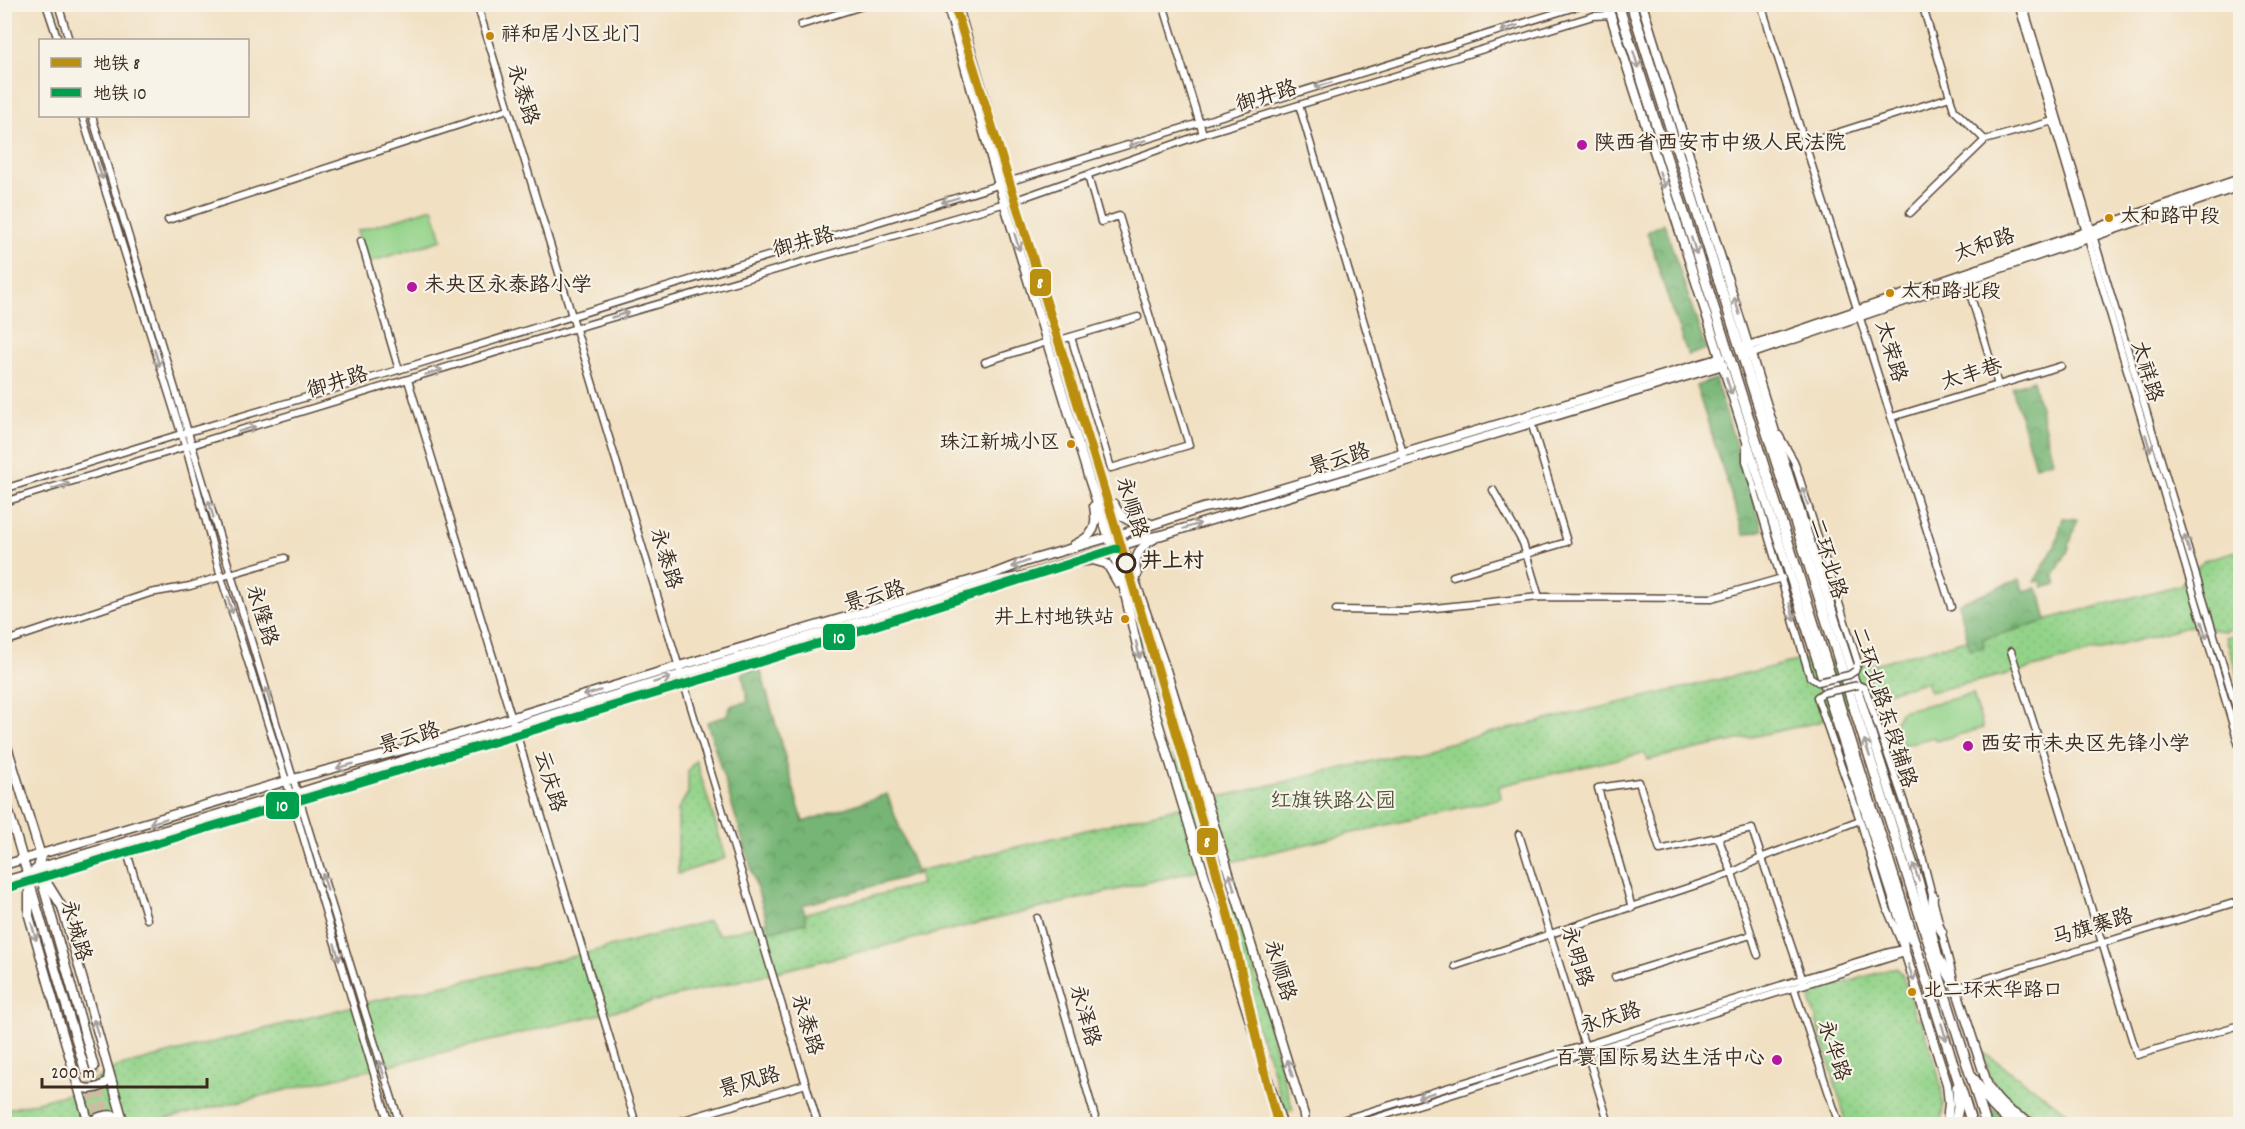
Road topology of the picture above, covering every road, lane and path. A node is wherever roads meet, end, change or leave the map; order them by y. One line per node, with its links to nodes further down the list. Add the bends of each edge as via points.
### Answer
1 (46, 4): 19 (street)
2 (58, 4): 20 (street)
3 (477, 4): 23 (street, 永泰路)
4 (869, 4): 18 (street)
5 (947, 4): 33 (main road, 永顺路)
6 (957, 4): 33 (main road, 永顺路)
7 (1163, 4): 27 (street)
8 (1586, 4): 27 (street, 御井路, one-way to 27)
9 (1607, 4): 17 (main road)
10 (1631, 4): 49 (highway, 二环北路)
11 (1642, 4): 49 (main road, 二环北路东段辅路, one-way to 11)
12 (1761, 4): 30 (street, 太荣路)
13 (1922, 4): 21 (street)
14 (2018, 4): 26 (street, 太祥路)
15 (2023, 4): 39 (street, 太祥路)
16 (1618, 5): 57 (highway, 二环北路, one-way to 57)
17 (1611, 15): 22 (street, 御井路, via 1593,16); 51 (main road, one-way to 51)
18 (801, 25)
19 (57, 39)
20 (69, 39)
21 (1950, 97): 29 (street, via 1954,110); 30 (street)
22 (1299, 105): 28 (street, 御井路); 65 (street)
23 (508, 109): 38 (street); 43 (street, 永泰路)
24 (82, 117): 62 (street, 永隆路, one-way to 62)
25 (92, 117): 61 (street, 永隆路)
26 (2053, 121): 29 (street); 39 (street, 太祥路)
27 (1200, 123): 28 (street); 33 (street, 御井路, one-way to 33)
28 (1203, 134): 31 (street, 御井路)
29 (1985, 140): 37 (street)
30 (1805, 143): 42 (street, 太荣路)
31 (1088, 176): 35 (street, 御井路); 46 (street, via 1101,222 1119,216 1189,445 1112,468)
32 (2241, 179): 39 (main road, 太和路)
33 (1005, 184): 35 (main road, 永顺路); 36 (main road, 永顺路); 43 (street, 御井路, one-way to 43)
34 (2241, 186): 39 (main road, 太和路)
35 (1016, 200): 36 (street, 御井路); 47 (main road, 永顺路)
36 (1004, 202): 45 (street, 御井路, one-way to 36); 48 (main road, 永顺路, one-way to 48)
37 (1910, 213)
38 (168, 220)
39 (2090, 234): 41 (main road, 太和路); 93 (street, 太祥路, one-way to 39); 96 (street, 太祥路, one-way to 96)
40 (361, 241): 53 (street)
41 (1965, 277): 42 (main road, 太和路); 55 (street)
42 (1859, 313): 49 (main road, 太和路); 58 (street, 太荣路)
43 (572, 316): 45 (street, 永泰路); 53 (street, 御井路)
44 (1138, 317): 46 (street)
45 (576, 328): 54 (street, 御井路, one-way to 45); 92 (street, 永泰路)
46 (1071, 337): 47 (street)
47 (1060, 340): 66 (main road, 永顺路)
48 (1047, 342): 50 (street); 67 (main road, 永顺路)
49 (1746, 351): 56 (highway, 二环北路); 60 (main road, 二环北路东段辅路)
50 (985, 362)
51 (1722, 362): 59 (main road, 景云路); 63 (main road, one-way to 63); 65 (main road, 景云路)
52 (2061, 366): 55 (street, 太丰巷)
53 (399, 370): 61 (street, 御井路)
54 (408, 380): 64 (street, 御井路, one-way to 54); 94 (street, 云庆路)
55 (1998, 385): 58 (street, 太丰巷)
56 (1754, 387): 60 (street); 126 (highway, 二环北路, one-way to 56)
57 (1748, 413): 63 (street); 112 (highway, 二环北路)
58 (1892, 417): 86 (street, 太荣路)
59 (1531, 422): 65 (main road, 景云路); 78 (street, via 1568,542)
60 (1775, 428): 84 (street, one-way to 60, bridge, via 1810,677 1818,682 1855,671 1858,663 1794,461); 115 (main road, 二环北路东段辅路, one-way to 60)
61 (189, 431): 62 (street, 御井路); 64 (street, 永隆路)
62 (181, 434): 64 (street, 永隆路); 68 (street, 御井路)
63 (1747, 439): 84 (street, via 1746,461); 120 (main road)
64 (189, 448): 70 (street, 御井路, one-way to 64); 81 (street, 永隆路, one-way to 64); 82 (street, 永隆路)
65 (1403, 457): 71 (main road, 景云路); 73 (main road, 景云路, one-way to 65)
66 (1101, 475): 71 (main road, via 1116,510 1127,521 1145,524); 72 (main road, 永顺路)
67 (1090, 482): 74 (main road, 永顺路); 77 (main road, via 1095,527 1087,537)
68 (4, 489)
69 (1493, 490): 78 (street)
70 (4, 502)
71 (1170, 518): 72 (main road, 景云路)
72 (1119, 535): 74 (main road, 景云路); 75 (main road, 永顺路)
73 (1162, 535): 75 (main road, 景云路); 89 (main road, via 1143,546 1135,562)
74 (1109, 538): 76 (main road, 永顺路); 77 (main road, 景云路)
75 (1123, 545): 76 (main road, 景云路); 89 (main road, 永顺路)
76 (1112, 548): 80 (main road, 景云路); 88 (main road, 永顺路)
77 (1057, 553): 92 (main road, 景云路, one-way to 92)
78 (1526, 555): 83 (street); 85 (street)
79 (285, 558): 81 (street)
80 (1056, 566): 88 (main road, via 1093,560 1107,564); 92 (main road, 景云路)
81 (230, 574): 82 (street); 97 (street, 永隆路, one-way to 81)
82 (221, 576): 90 (street, via 150,593); 97 (street, 永隆路, one-way to 97)
83 (1453, 576)
84 (1782, 578): 85 (street, via 1712,598)
85 (1539, 597): 87 (street, via 1406,611)
86 (1951, 607)
87 (1336, 610)
88 (1129, 612): 151 (main road, 永顺路, one-way to 151, via 1153,705)
89 (1148, 619): 152 (main road, 永顺路, one-way to 89)
90 (4, 642)
91 (2011, 651): 125 (street)
92 (680, 670): 94 (main road, 景云路); 142 (street, 永泰路)
93 (2241, 721)
94 (513, 722): 97 (main road, 景云路, one-way to 97); 98 (main road, 景云路); 147 (street, 云庆路)
95 (4, 737): 104 (main road)
96 (2241, 749)
97 (290, 781): 98 (street, 永隆路); 104 (main road, 景云路, one-way to 104)
98 (294, 793): 103 (main road, 景云路); 145 (street, 永隆路, one-way to 145); 146 (street, 永隆路, one-way to 98)
99 (4, 795): 106 (main road, 永城路)
100 (1860, 820): 105 (street); 113 (street, bridge, via 1817,697 1858,686 1865,688); 128 (street)
101 (1519, 834): 123 (street, 永明路)
102 (1718, 837): 105 (street, via 1752,829); 109 (street); 116 (street, via 1660,850 1639,782 1599,788)
103 (124, 842): 108 (main road, 景云路); 119 (street)
104 (41, 856): 106 (main road, 景云路); 108 (main road, 永城路)
105 (1762, 857): 109 (street); 133 (street)
106 (25, 859): 107 (main road, 景云路); 110 (main road, 永城路)
107 (4, 865)
108 (38, 868): 110 (main road, 景云路); 110 (main road, 永城路, via 89,1068); 139 (main road, one-way to 108, via 62,907)
109 (1732, 873): 116 (street); 124 (street)
110 (29, 874): 111 (main road, 景云路); 141 (main road, one-way to 141, via 29,916)
111 (4, 881)
112 (1898, 885): 120 (highway); 127 (highway, 二环北路)
113 (1933, 896): 117 (main road); 122 (street)
114 (2241, 901): 125 (street, 马旗寨路)
115 (1923, 902): 117 (main road); 121 (main road, 二环北路东段辅路)
116 (1632, 908): 123 (street)
117 (1931, 914): 121 (main road); 122 (main road)
118 (1037, 918): 150 (street, 永泽路)
119 (147, 919)
120 (1901, 922): 127 (highway); 128 (main road)
121 (1930, 929): 126 (highway); 130 (main road, 二环北路东段辅路)
122 (1942, 932): 135 (street)
123 (1550, 933): 131 (street); 137 (street, 永明路)
124 (1751, 935): 129 (street); 132 (street)
125 (2103, 943): 135 (street, 马旗寨路); 136 (street, via 2137,1054)
126 (1929, 944): 130 (highway); 138 (highway, 二环北路)
127 (1918, 949): 140 (highway, 二环北路, one-way to 140)
128 (1904, 951): 133 (street, 永庆路); 157 (main road, one-way to 157, via 1947,1084)
129 (1758, 955)
130 (1938, 956): 135 (main road, 二环北路东段辅路)
131 (1455, 966)
132 (1615, 977)
133 (1803, 982): 134 (street, 永庆路); 137 (street, 永庆路)
134 (1794, 988): 137 (street, 永庆路); 156 (street, 永华路)
135 (1956, 988): 162 (main road, 二环北路东段辅路, via 1995,1099)
136 (2241, 1025)
137 (1586, 1048): 153 (street, 永庆路, one-way to 153); 154 (street, 永庆路); 155 (street, 永明路)
138 (1967, 1066): 160 (highway, 二环北路); 161 (highway, via 1989,1102 2004,1119)
139 (109, 1071): 141 (main road, via 108,1081 102,1085 83,1089); 143 (main road)
140 (1957, 1076): 158 (highway); 159 (highway, 二环北路)
141 (77, 1082): 144 (main road)
142 (806, 1084): 148 (street, 景风路); 149 (street, 永泰路)
143 (124, 1124): 144 (main road, via 114,1114)
144 (90, 1125)
145 (389, 1125)
146 (400, 1125)
147 (636, 1125)
148 (670, 1125)
149 (818, 1125)
150 (1096, 1125)
151 (1282, 1125)
152 (1305, 1125)
153 (1329, 1125)
154 (1357, 1125)
155 (1609, 1125)
156 (1839, 1125)
157 (1947, 1125)
158 (1955, 1125)
159 (1972, 1125)
160 (1986, 1125)
161 (2018, 1125)
162 (2034, 1125)

